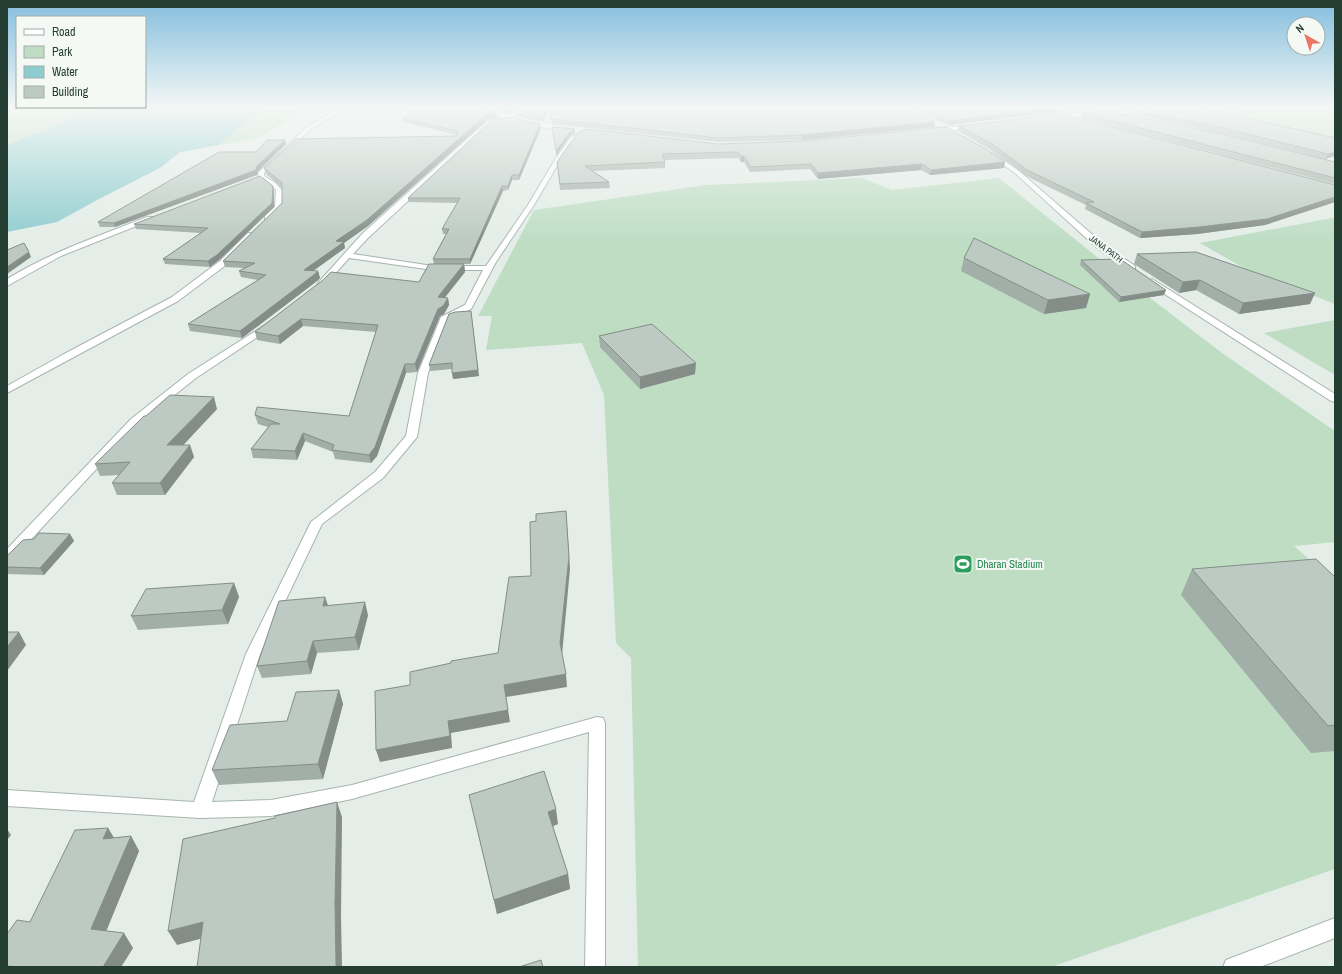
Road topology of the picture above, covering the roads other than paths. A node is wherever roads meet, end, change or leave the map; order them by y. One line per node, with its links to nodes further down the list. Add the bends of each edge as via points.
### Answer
1 (284, 151): 11 (street, via 258,178 272,182 279,190 278,208 223,263 176,299)
2 (456, 151): 6 (street, via 365,236)
3 (563, 151): 7 (street)
4 (987, 151): 12 (street, JANA PATH, via 1017,172 1099,245)
5 (157, 217): 8 (street, via 73,248 25,270)
6 (348, 256): 7 (street, via 433,268); 9 (street)
7 (489, 268): 15 (street, via 468,307 445,317 423,372 411,437 379,475 317,522 253,654)
8 (7, 283)
9 (315, 289)
10 (279, 317): 13 (street, via 192,376 135,421)
11 (7, 390)
12 (1335, 399)
13 (7, 558)
14 (7, 798): 15 (street)
15 (200, 810): 17 (street, via 271,808 352,792 597,723)
16 (1334, 929): 18 (street)
17 (595, 967)
18 (1233, 967)

